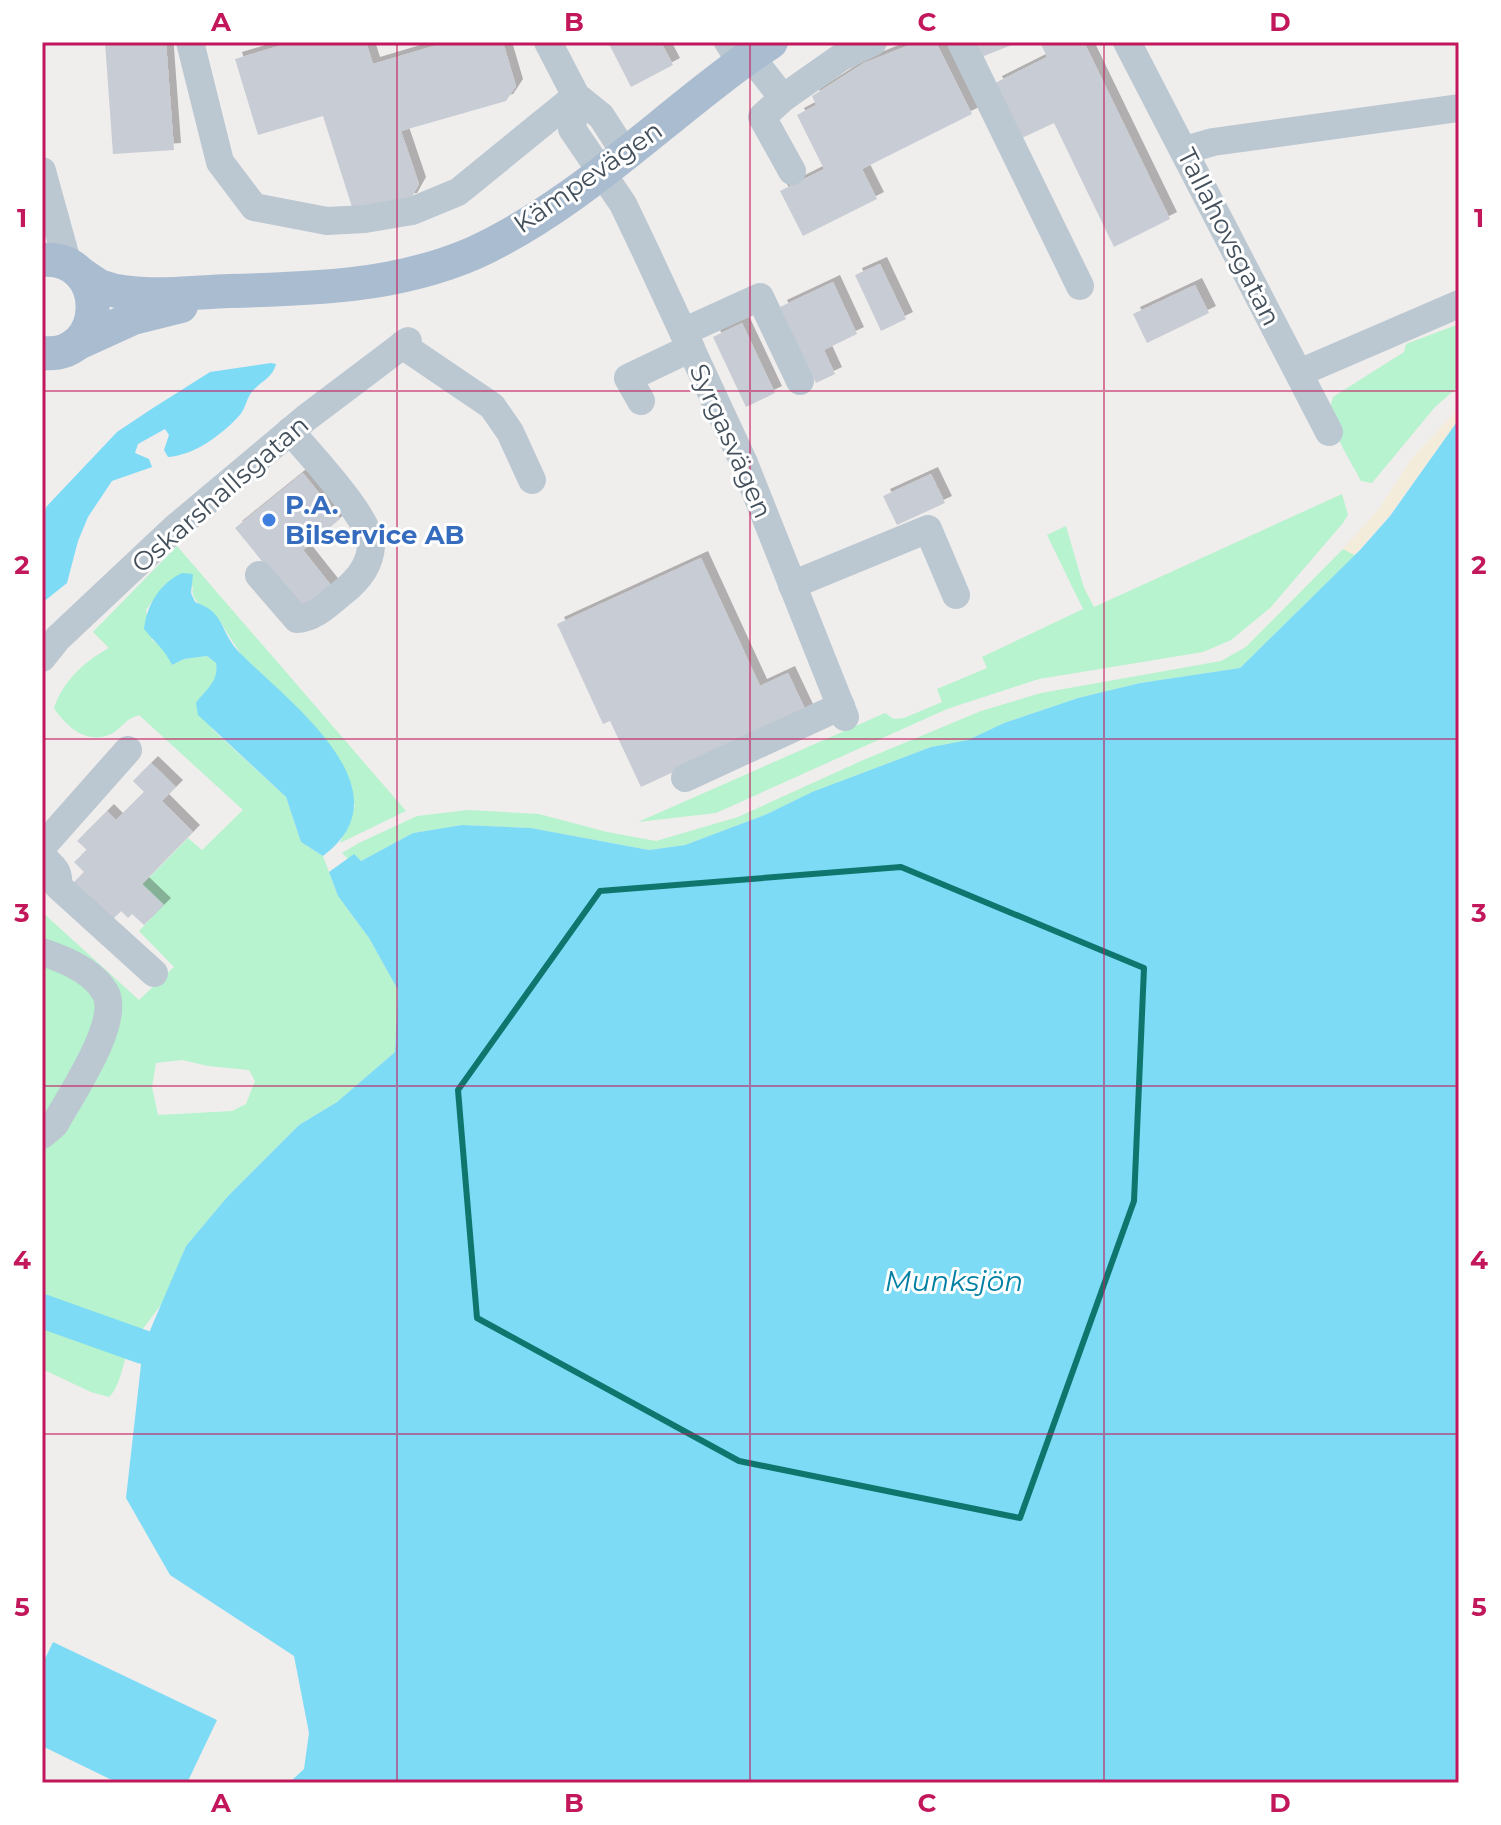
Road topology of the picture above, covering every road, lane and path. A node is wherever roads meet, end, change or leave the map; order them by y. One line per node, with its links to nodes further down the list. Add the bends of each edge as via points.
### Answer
1 (190, 42): 7 (street, via 220,162 254,207 327,221 412,211 458,192)
2 (548, 42): 7 (street)
3 (873, 42): 8 (street)
4 (961, 42): 15 (street)
5 (1127, 42): 10 (street, Tallahovsgatan)
6 (748, 51): 8 (street); 11 (main road, Kämpevägen)
7 (576, 96): 11 (street, Syrgasvägen, via 601,116)
8 (783, 98): 13 (street, via 762,117)
9 (1459, 108): 10 (street)
10 (1185, 150): 20 (street, Tallahovsgatan)
11 (613, 163): 16 (main road, Kämpevägen, via 549,211 473,253 409,275); 18 (street, Syrgasvägen, via 623,204)
12 (42, 171): 14 (street)
13 (792, 171)
14 (64, 267): 16 (main road, Kämpevägen, via 102,287 130,293); 19 (main road, via 90,287 92,318 86,332)
15 (1080, 286)
16 (292, 290): 19 (main road, Kämpevägen, via 170,307)
17 (1459, 304): 20 (street)
18 (687, 340): 21 (street, via 760,297); 22 (street, via 628,378); 27 (street, Syrgasvägen)
19 (52, 352)
20 (1299, 373): 24 (street, Tallahovsgatan)
21 (800, 381)
22 (641, 401)
23 (290, 431): 25 (street, Oskarshallsgatan, via 405,343 492,406); 26 (street, via 367,529 372,544 368,563 354,583 308,619 297,619); 29 (street, Oskarshallsgatan, via 175,528)
24 (1329, 432)
25 (532, 480)
26 (259, 575)
27 (792, 585): 28 (street, via 928,529); 31 (street, Syrgasvägen, via 843,712)
28 (956, 595)
29 (42, 658)
30 (128, 750): 32 (street)
31 (685, 778)
32 (42, 847)
33 (42, 855): 35 (street, via 57,868 58,886)
34 (42, 952): 36 (street, via 85,973 106,992 109,1007 106,1029 55,1124)
35 (154, 973)
36 (42, 1135)

